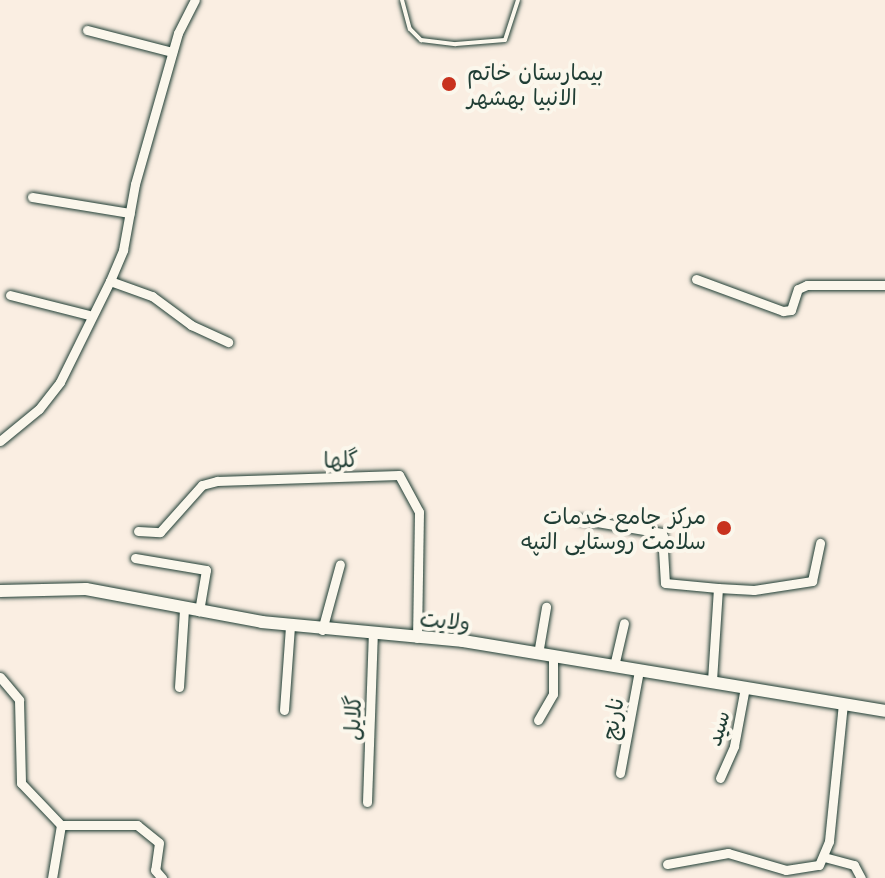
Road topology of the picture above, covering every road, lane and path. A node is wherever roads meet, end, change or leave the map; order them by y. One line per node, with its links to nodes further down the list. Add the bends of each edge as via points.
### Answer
1 (195, 0): 5 (street)
2 (402, 0): 3 (lane, via 410,29 430,44 505,40)
3 (518, 0)
4 (87, 30): 5 (street)
5 (172, 52): 7 (street)
6 (32, 197): 7 (street)
7 (130, 213): 9 (street)
8 (696, 279): 10 (street, via 783,311 791,310 798,289 807,285)
9 (110, 281): 12 (street); 13 (street, via 152,296 191,325)
10 (885, 285)
11 (10, 295): 12 (street)
12 (89, 315): 14 (street, via 60,382 39,409)
13 (228, 342)
14 (0, 441)
15 (579, 519): 20 (street, via 662,533 665,583)
16 (138, 531): 29 (street, گلها, via 160,532 202,485 217,481 399,475 419,512)
17 (820, 543): 20 (street, via 812,581 754,590)
18 (135, 558): 24 (street, via 206,570)
19 (340, 564): 27 (street)
20 (718, 588): 35 (street)
21 (0, 591): 23 (street, ولایت, via 86,589)
22 (546, 607): 30 (street)
23 (184, 609): 24 (street, ولایت); 36 (street)
24 (199, 611): 26 (street, ولایت)
25 (624, 623): 32 (street)
26 (290, 626): 27 (street, ولایت); 39 (street)
27 (322, 630): 28 (street, ولایت)
28 (373, 634): 29 (street, ولایت); 44 (street, گلایل)
29 (417, 638): 30 (street, ولایت)
30 (538, 654): 31 (street, ولایت)
31 (553, 656): 32 (street, ولایت); 41 (street, via 553,694)
32 (614, 666): 33 (street, ولایت)
33 (639, 670): 35 (street, ولایت); 42 (street, نارنج)
34 (0, 677): 45 (street, via 19,700 21,783)
35 (712, 682): 37 (street, ولایت)
36 (179, 687)
37 (745, 687): 38 (street, ولایت); 43 (street, سید, via 734,746)
38 (843, 704): 40 (street, ولایت); 46 (street)
39 (284, 710)
40 (885, 711)
41 (538, 720)
42 (620, 773)
43 (720, 778)
44 (367, 802)
45 (61, 825): 49 (street); 50 (street, via 137,825 159,843 155,870)
46 (824, 857): 48 (street, via 810,870); 51 (street, via 854,865)
47 (667, 864): 48 (street, via 728,853)
48 (785, 874)
49 (52, 878)
50 (162, 878)
51 (861, 878)

